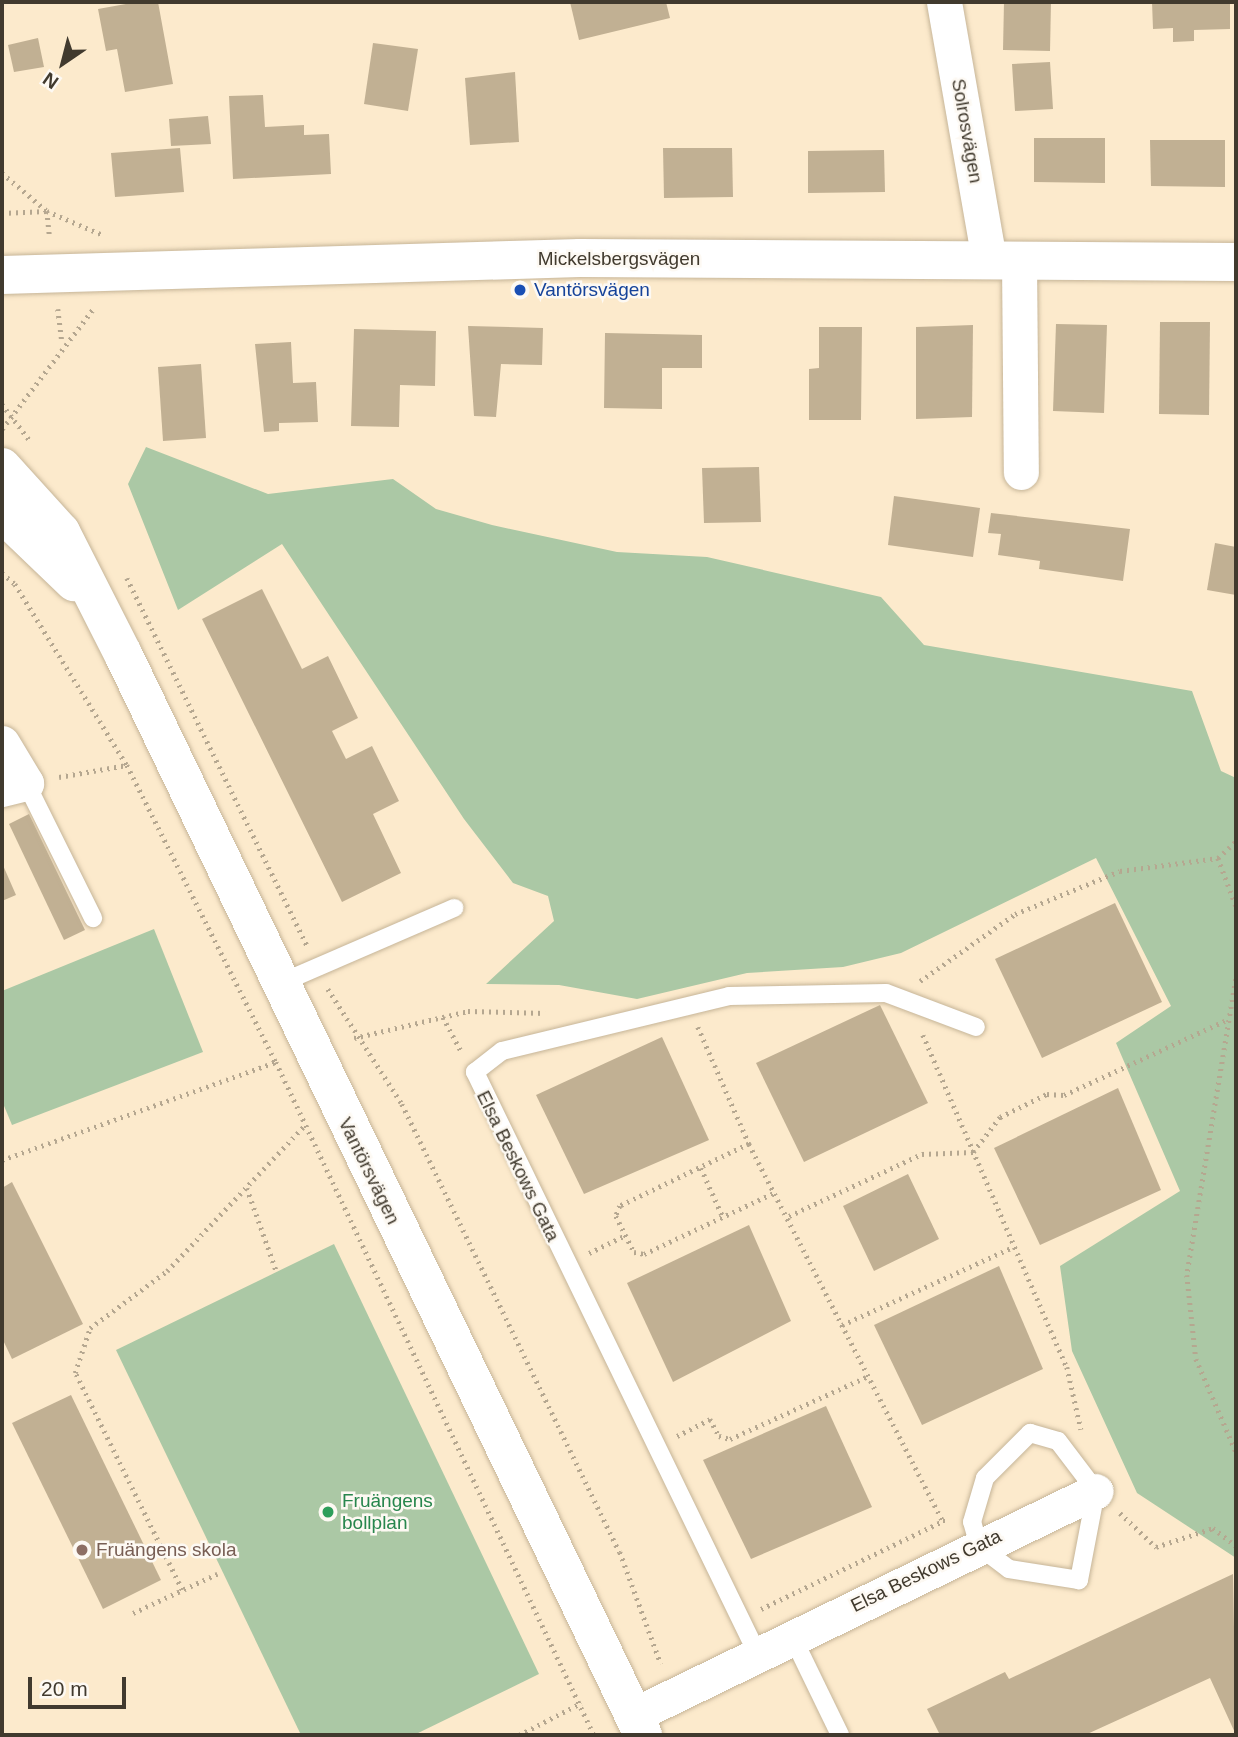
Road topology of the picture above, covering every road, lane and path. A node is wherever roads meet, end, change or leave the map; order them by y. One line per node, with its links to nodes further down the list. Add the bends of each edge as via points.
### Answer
1 (944, 2): 6 (street, Solrosvägen)
2 (2, 173): 3 (path)
3 (47, 211): 4 (path); 5 (path)
4 (2, 213)
5 (51, 246)
6 (1004, 260): 7 (street, Mickelsbergsvägen); 8 (street, Mickelsbergsvägen, via 374,261); 17 (street, Solrosvägen)
7 (1236, 262)
8 (2, 275)
9 (57, 299): 11 (path)
10 (98, 303): 11 (path)
11 (62, 344): 13 (path)
12 (2, 404): 13 (path)
13 (12, 416): 14 (path); 15 (path)
14 (2, 429)
15 (36, 450)
16 (2, 467): 21 (street, Vantörsvägen, via 61,532)
17 (1021, 472)
18 (2, 513): 21 (street, Vantörsvägen)
19 (2, 573): 23 (path, via 15,584)
20 (125, 574): 30 (path)
21 (98, 606): 32 (street, Vantörsvägen)
22 (2, 743): 24 (street)
23 (127, 765): 24 (path); 39 (path)
24 (14, 786): 29 (lane)
25 (1236, 841): 26 (path)
26 (1218, 858): 27 (path); 33 (path, via 1120,871 1015,914 945,958 917,983)
27 (1236, 906)
28 (454, 908): 30 (lane)
29 (93, 918)
30 (317, 966): 32 (lane); 65 (path, via 408,1116 620,1552)
31 (1236, 979): 36 (path)
32 (281, 983): 67 (street, Vantörsvägen)
33 (913, 1002): 34 (lane, Elsa Beskows Gata, via 887,993 729,996); 37 (lane, Elsa Beskows Gata); 41 (path)
34 (687, 1004): 38 (lane, Elsa Beskows Gata, via 502,1051); 40 (path)
35 (443, 1017): 38 (path, via 461,1051)
36 (1226, 1020): 41 (path, via 1064,1095 1047,1094 1000,1117); 54 (path, via 1215,1135 1188,1275 1196,1359)
37 (976, 1027)
38 (480, 1063): 49 (lane, Elsa Beskows Gata, via 480,1088)
39 (305, 1125): 43 (path); 66 (path)
40 (749, 1144): 42 (path); 44 (path)
41 (973, 1152): 45 (path, via 922,1154); 48 (path)
42 (701, 1168): 46 (path); 47 (path, via 620,1206 617,1216)
43 (247, 1188): 50 (path); 60 (path, via 167,1271 90,1328 75,1373)
44 (776, 1192): 45 (path); 46 (path)
45 (789, 1216): 51 (path)
46 (723, 1217): 47 (path, via 644,1254 634,1252)
47 (626, 1235): 49 (path)
48 (1013, 1247): 51 (path); 55 (path, via 1067,1367)
49 (565, 1264): 53 (lane, Elsa Beskows Gata)
50 (276, 1270)
51 (842, 1325): 52 (path)
52 (868, 1376): 53 (path, via 730,1440 719,1436 710,1419); 56 (path)
53 (654, 1447): 62 (lane, Elsa Beskows Gata)
54 (1236, 1452)
55 (1096, 1490): 57 (street, Elsa Beskows Gata); 57 (lane, via 1079,1580 1009,1569); 57 (lane, via 1058,1441 1030,1433 985,1478); 58 (path, via 1156,1547 1213,1528)
56 (943, 1521): 57 (path); 62 (path)
57 (976, 1534): 63 (street, Elsa Beskows Gata)
58 (1236, 1545)
59 (216, 1574): 60 (path)
60 (182, 1590): 61 (path)
61 (133, 1613)
62 (740, 1619): 64 (lane, Elsa Beskows Gata)
63 (792, 1636): 64 (street, Elsa Beskows Gata); 70 (lane)
64 (757, 1653): 67 (street, Elsa Beskows Gata)
65 (660, 1663)
66 (581, 1703): 68 (path); 69 (path)
67 (638, 1725)
68 (519, 1735)
69 (594, 1735)
70 (841, 1735)

